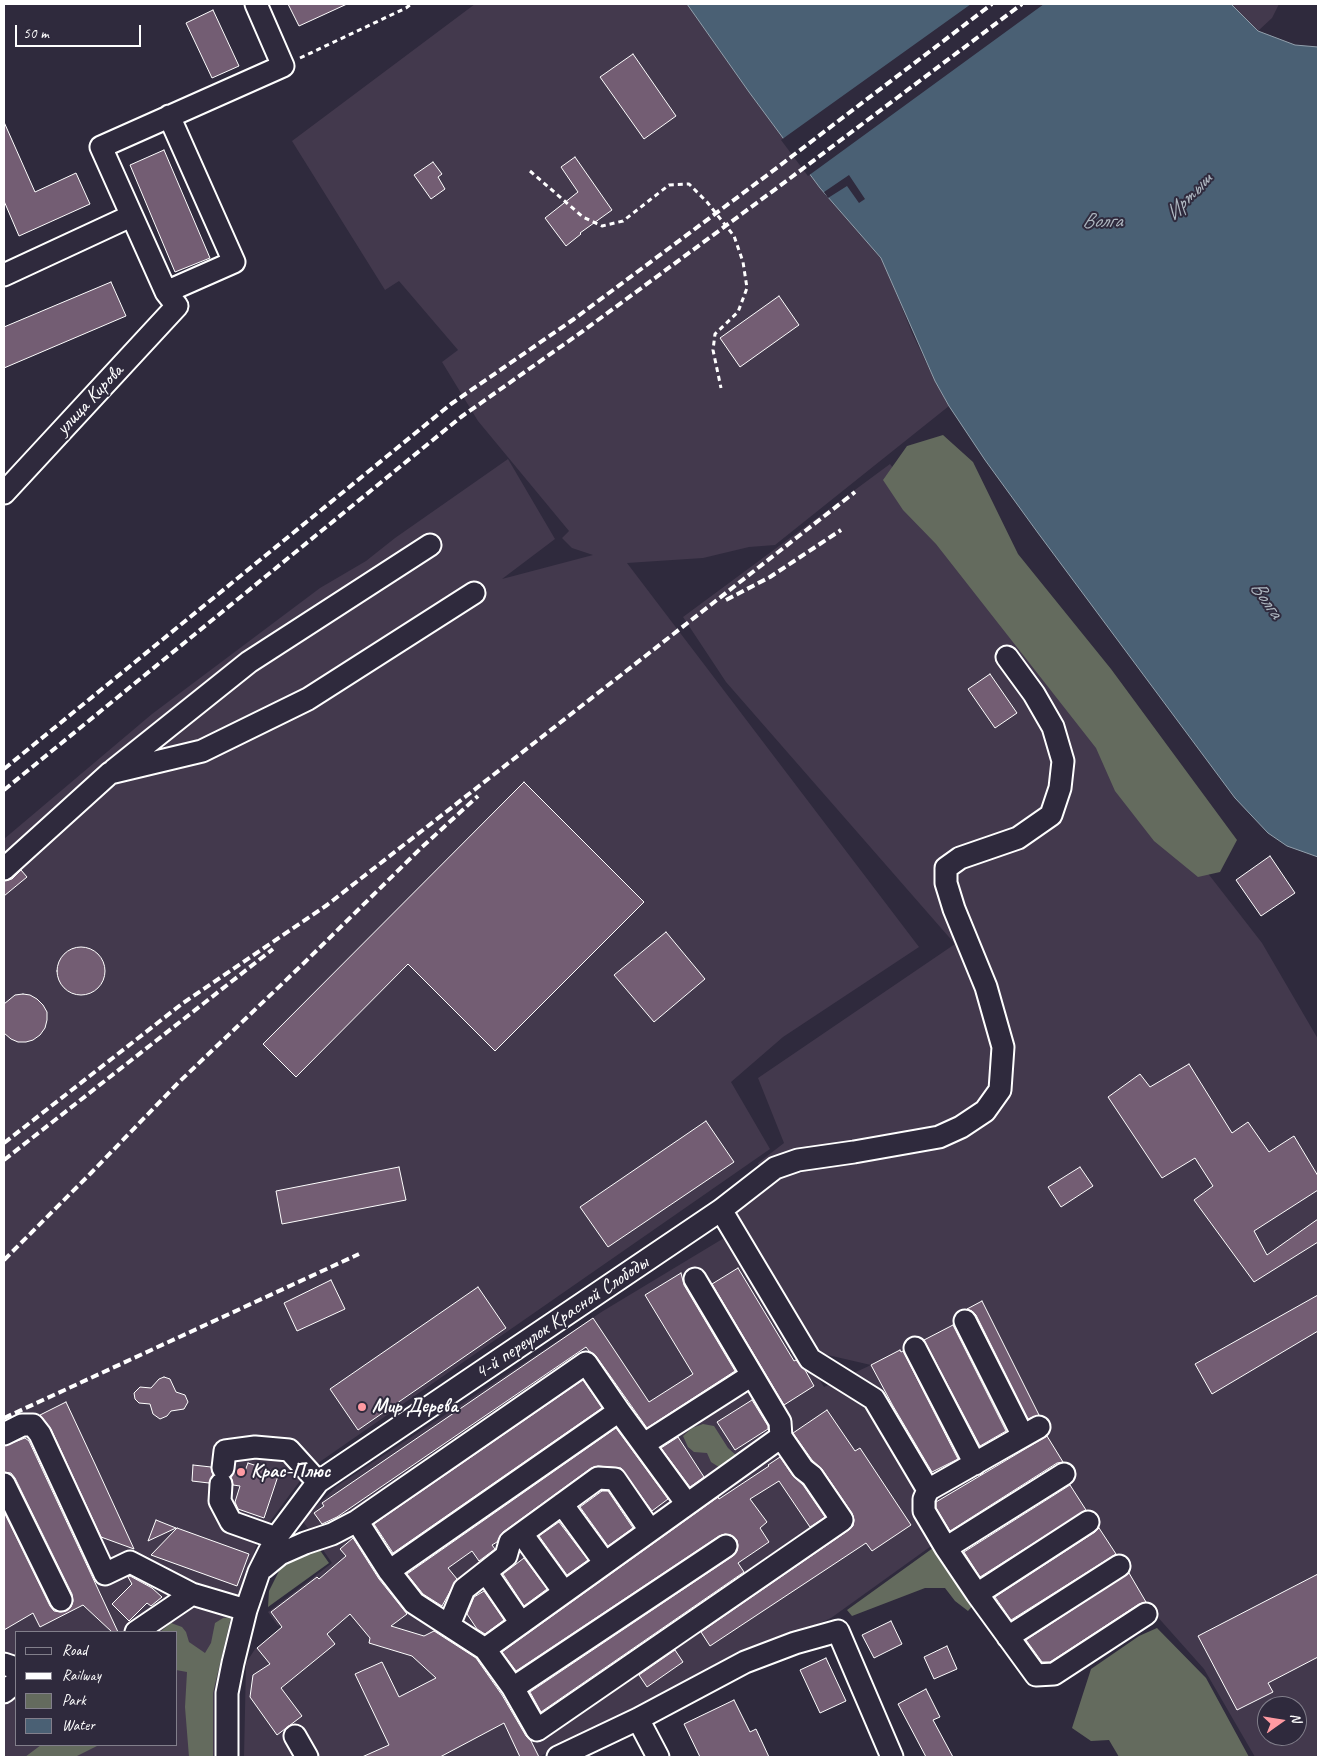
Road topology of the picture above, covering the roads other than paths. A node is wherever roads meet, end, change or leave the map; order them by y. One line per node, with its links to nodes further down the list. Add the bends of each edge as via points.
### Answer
1 (256, 4): 2 (street, via 283,66)
2 (169, 116): 3 (street, via 101,147); 5 (street, via 234,262)
3 (131, 216): 4 (street); 5 (street)
4 (6, 269)
5 (172, 299): 6 (street, улица Кирова)
6 (4, 493)
7 (430, 545): 10 (street, via 249,662)
8 (474, 593): 10 (street, via 308,699 202,751)
9 (1006, 657): 12 (street, 4-й переулок Красной Слободы, via 1034,694 1053,727 1062,761 1060,788 1051,815 1018,838 960,858 946,868 946,883 954,909 986,987 1003,1047 1000,1090 985,1111 961,1127 939,1136 798,1160 775,1168)
10 (110, 773): 11 (street)
11 (4, 869)
12 (721, 1210): 23 (street, 4-й переулок Красной Слободы); 25 (street, via 810,1360 874,1399)
13 (695, 1279): 16 (street)
14 (965, 1321): 21 (street, via 1031,1431)
15 (915, 1348): 21 (street)
16 (752, 1375): 19 (street, via 780,1422); 20 (street)
17 (619, 1411): 20 (street); 28 (street, via 586,1363); 37 (street)
18 (4, 1434): 41 (street, via 22,1425 34,1425 105,1574 130,1562)
19 (781, 1437): 27 (street); 52 (street, via 842,1520 538,1730)
20 (644, 1444): 27 (street)
21 (975, 1464): 25 (street)
22 (1064, 1474): 34 (street)
23 (318, 1482): 32 (street, 4-й переулок Красной Слободы); 32 (street, via 289,1450 254,1448 225,1451 220,1501 231,1522)
24 (4, 1484): 43 (street)
25 (928, 1490): 34 (street, via 924,1512)
26 (562, 1504): 30 (street, via 598,1478 615,1479); 31 (street); 35 (street)
27 (687, 1504): 30 (street)
28 (357, 1521): 37 (street); 38 (street, via 280,1554)
29 (1088, 1522): 42 (street)
30 (650, 1530): 35 (street)
31 (522, 1534): 39 (street, via 510,1542 506,1556); 40 (street)
32 (276, 1538): 38 (street, 4-й переулок Красной Слободы)
33 (726, 1546): 52 (street)
34 (946, 1548): 42 (street)
35 (605, 1563): 40 (street)
36 (1120, 1566): 49 (street)
37 (389, 1571): 47 (street, via 414,1603)
38 (259, 1572): 44 (street, 4-й переулок Красной Слободы)
39 (486, 1572): 46 (street); 47 (street, via 464,1589)
40 (564, 1592): 46 (street)
41 (192, 1594): 44 (street); 48 (street)
42 (977, 1594): 49 (street)
43 (61, 1600)
44 (246, 1610): 56 (street, 4-й переулок Красной Слободы, via 228,1693)
45 (1146, 1614): 49 (street, via 1054,1674 1036,1675)
46 (521, 1623): 50 (street)
47 (449, 1625): 50 (street)
48 (137, 1631)
49 (1008, 1637)
50 (485, 1649): 52 (street)
51 (15, 1683): 53 (street)
52 (513, 1688)
53 (4, 1692)
54 (638, 1719): 58 (street); 59 (street); 60 (street, via 745,1662 838,1631)
55 (295, 1736): 57 (street)
56 (227, 1757)
57 (307, 1757)
58 (558, 1757)
59 (658, 1757)
60 (892, 1757)

